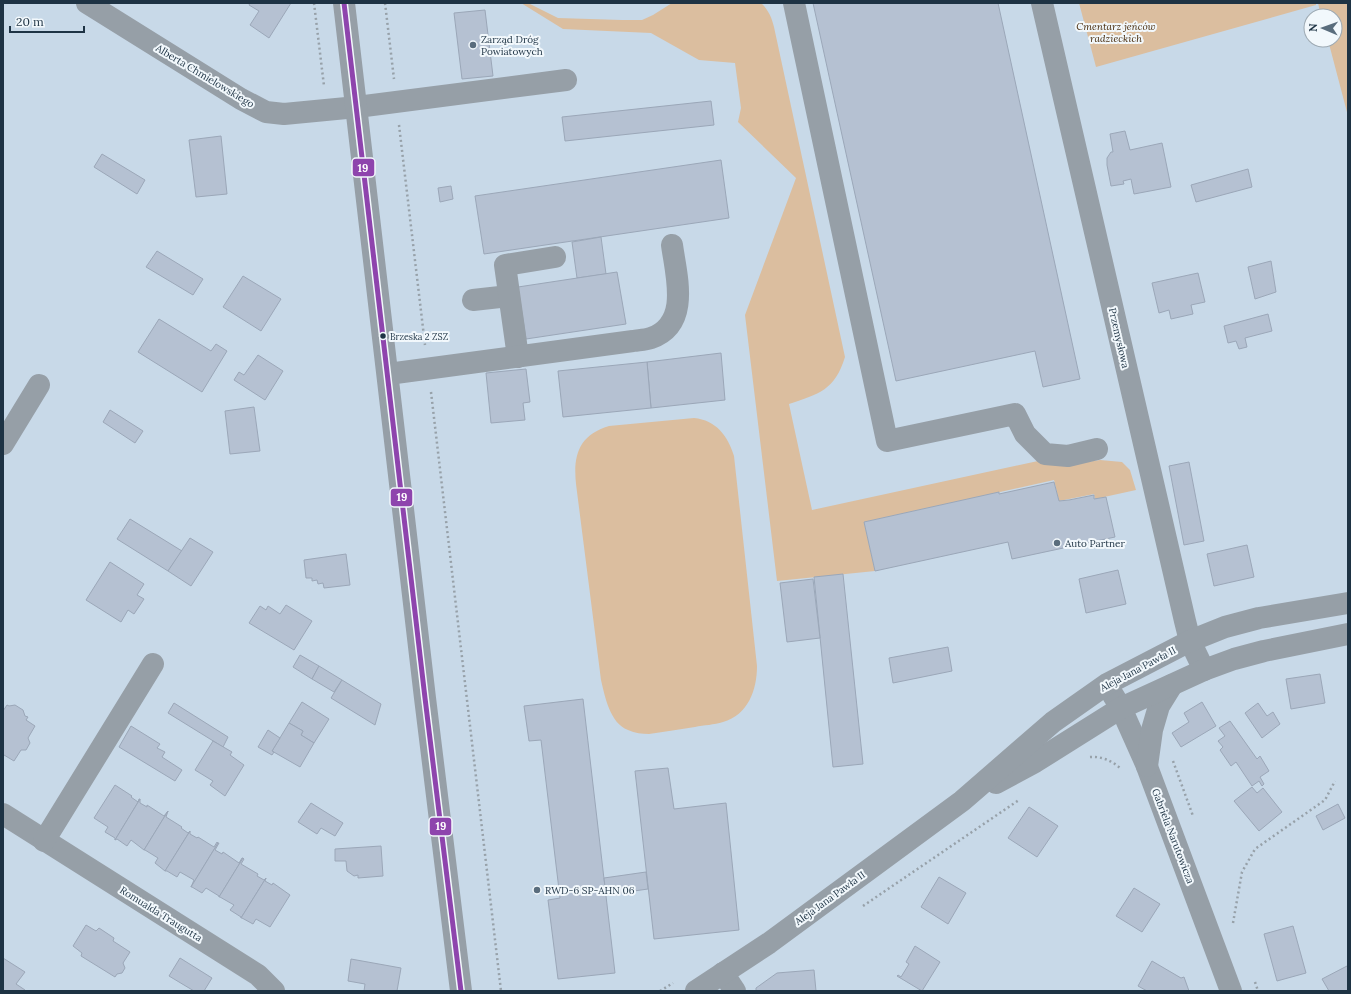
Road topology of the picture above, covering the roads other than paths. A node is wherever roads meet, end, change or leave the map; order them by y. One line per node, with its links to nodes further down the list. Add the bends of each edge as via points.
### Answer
1 (87, 3): 6 (street, Alberta Chmielowskiego, via 266,112 284,114)
2 (344, 3): 6 (street)
3 (794, 3): 15 (street, via 887,441 1015,414 1025,434 1045,454 1068,456)
4 (1042, 3): 18 (street, Przemysłowa)
5 (566, 80): 6 (street, Alberta Chmielowskiego)
6 (357, 107): 12 (street)
7 (672, 245): 11 (street, via 678,305 674,319 663,331 652,338)
8 (555, 257): 9 (street, via 505,265)
9 (509, 296): 10 (street); 11 (street)
10 (473, 300)
11 (518, 356): 12 (street)
12 (388, 374): 30 (street)
13 (38, 385): 14 (street)
14 (3, 444)
15 (1097, 449)
16 (1348, 603): 18 (street, Aleja Jana Pawła II, via 1258,618 1225,627)
17 (1348, 634): 20 (street, Aleja Jana Pawła II, via 1264,651)
18 (1190, 641): 20 (street, Przemysłowa); 21 (street, Aleja Jana Pawła II)
19 (153, 664): 27 (street)
20 (1204, 670): 22 (street, Aleja Jana Pawła II)
21 (1107, 684): 23 (street, Gabriela Narutowicza); 25 (street, Aleja Jana Pawła II, via 1053,722)
22 (1172, 684): 23 (street, Aleja Jana Pawła II); 24 (street, via 1159,706 1152,730)
23 (1121, 708): 24 (street, Gabriela Narutowicza); 25 (street, Aleja Jana Pawła II, via 1036,762)
24 (1147, 767): 33 (street, Gabriela Narutowicza)
25 (962, 801): 28 (street, Aleja Jana Pawła II, via 769,943)
26 (3, 814): 27 (street, Romualda Traugutta)
27 (44, 840): 29 (street, Romualda Traugutta, via 258,975)
28 (723, 973): 31 (street, Aleja Jana Pawła II); 32 (street)
29 (274, 991)
30 (461, 991)
31 (696, 991)
32 (735, 991)
33 (1231, 991)

